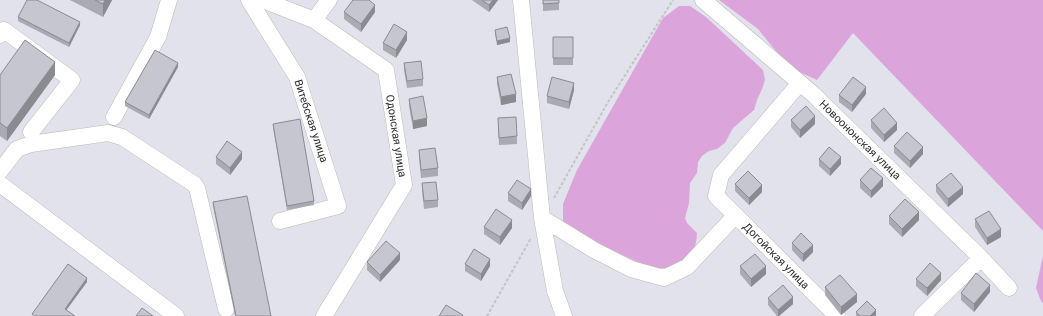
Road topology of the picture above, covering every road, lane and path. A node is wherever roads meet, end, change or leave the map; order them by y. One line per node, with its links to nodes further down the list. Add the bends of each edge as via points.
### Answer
1 (169, 0): 11 (street, via 158,38)
2 (249, 0): 18 (street, Витебская улица, via 297,77 338,206)
3 (263, 0): 8 (street, Одонская улица)
4 (329, 0): 8 (street)
5 (521, 0): 17 (street)
6 (673, 0): 15 (path, via 608,102)
7 (703, 0): 10 (street, Новоононская улица)
8 (314, 20): 23 (street, Одонская улица, via 386,70 404,185)
9 (0, 35): 12 (street, via 4,30 72,80)
10 (800, 83): 16 (street, Догойская улица, via 721,175 716,196); 19 (street, Новоононская улица)
11 (114, 117)
12 (31, 132)
13 (0, 171): 21 (street, via 18,149 31,144 108,132 122,137 197,188)
14 (0, 184): 22 (street)
15 (554, 198)
16 (736, 216): 17 (street, via 687,267 664,278 631,269 612,260); 26 (street, Догойская улица)
17 (542, 218): 24 (path); 25 (street, via 555,291)
18 (280, 222)
19 (980, 258): 20 (street, Новоононская улица); 27 (street)
20 (1009, 288)
21 (226, 309)
22 (176, 316)
23 (324, 316)
24 (487, 316)
25 (564, 316)
26 (837, 316)
27 (922, 316)

